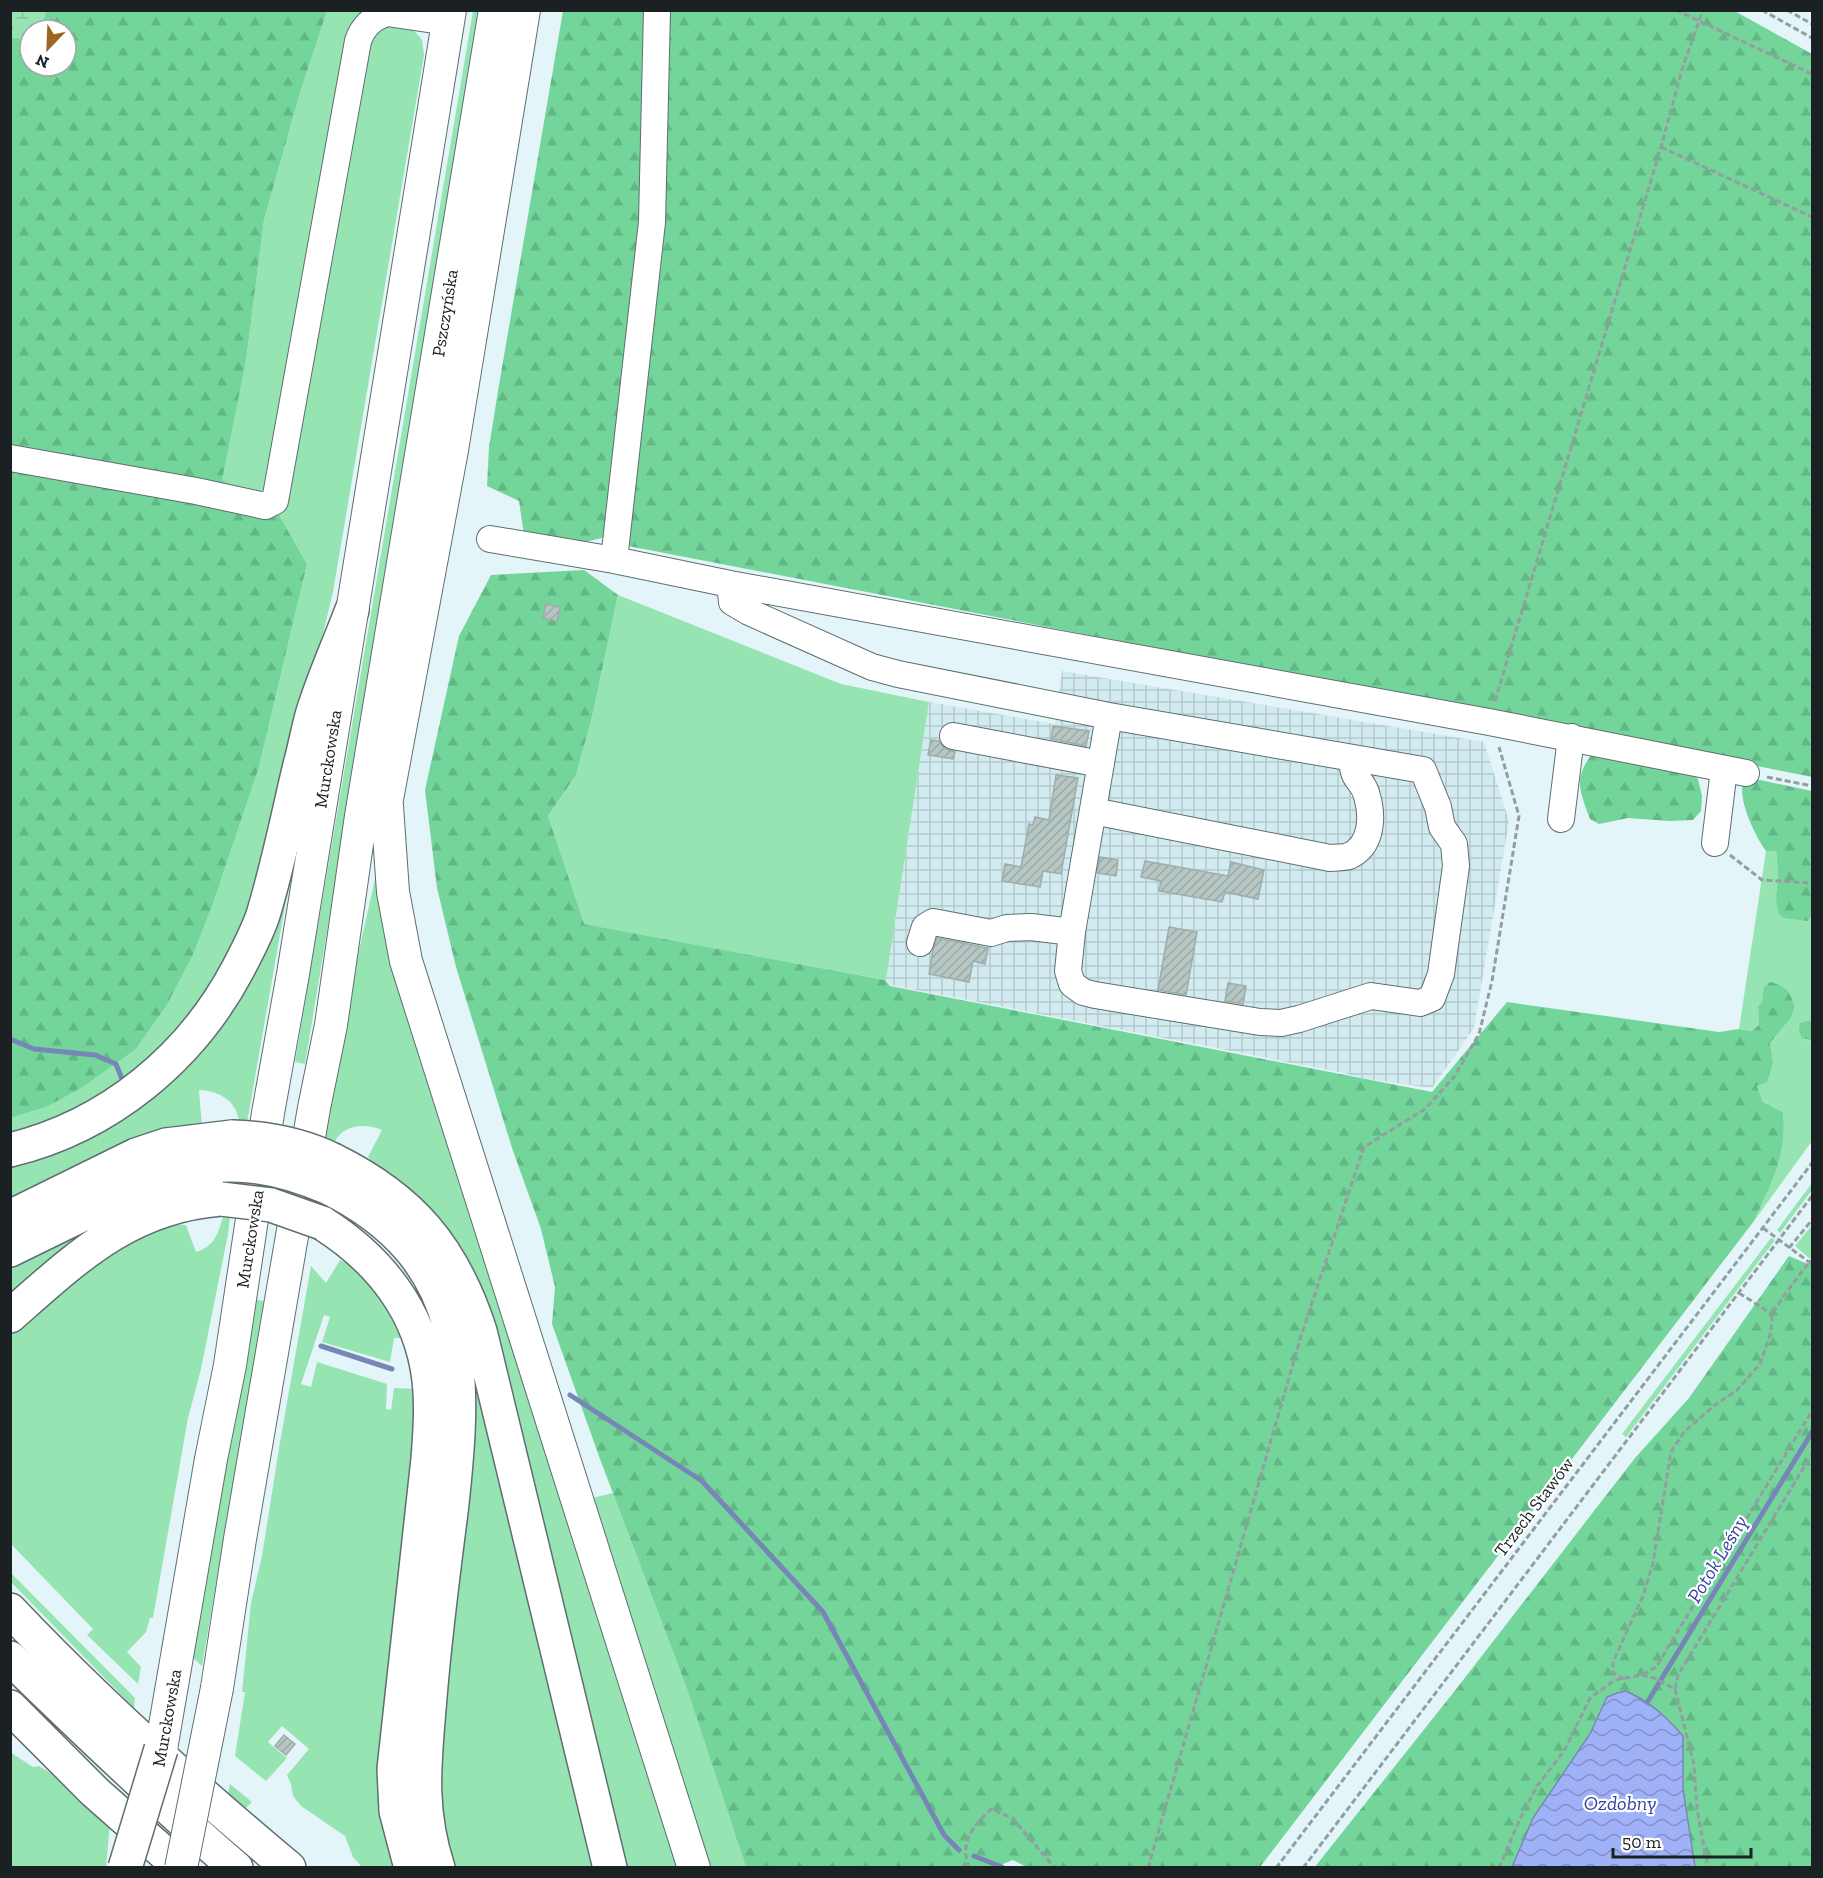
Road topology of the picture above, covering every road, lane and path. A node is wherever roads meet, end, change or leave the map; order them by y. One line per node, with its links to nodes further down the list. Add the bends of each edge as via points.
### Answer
1 (495, 10): 37 (main road, Pszczyńska, via 359,827)
2 (524, 10): 13 (main road)
3 (535, 10): 13 (main road)
4 (657, 10): 19 (lane, via 652,222)
5 (1676, 10): 10 (path)
6 (1703, 10): 10 (path)
7 (1762, 10): 12 (path)
8 (1787, 10): 11 (path)
9 (449, 16): 17 (lane, via 387,14 370,21 361,33 274,501 265,506); 21 (main road)
10 (1698, 21): 14 (path); 15 (path)
11 (1812, 24)
12 (1812, 38)
13 (517, 51): 30 (main road, via 452,450)
14 (1812, 74)
15 (1661, 147): 16 (path); 23 (path)
16 (1812, 217)
17 (10, 458)
18 (490, 538): 19 (lane)
19 (614, 560): 20 (lane)
20 (730, 584): 22 (lane, via 732,602 749,612 872,667); 23 (lane)
21 (352, 610): 38 (highway, via 313,712 262,917 218,1003 186,1045 124,1099 61,1134); 61 (main road, Murckowska, via 230,1365)
22 (1109, 716): 26 (lane); 27 (lane)
23 (1489, 722): 25 (lane); 73 (path, via 1518,816 1492,981 1479,1034 1454,1077 1425,1109 1364,1147 1301,1336)
24 (953, 736): 27 (lane)
25 (1571, 737): 28 (lane); 32 (lane)
26 (1353, 758): 31 (lane, via 1352,771 1367,795 1371,826 1363,844 1349,856 1330,858); 35 (lane, via 1423,770 1442,827 1454,844 1456,866 1449,920 1441,974 1432,998 1420,1003 1371,996 1281,1023 1095,995 1072,984 1068,971)
27 (1101, 764): 31 (lane)
28 (1735, 771): 29 (path); 33 (lane)
29 (1812, 786)
30 (387, 806): 37 (main road); 70 (main road, via 393,892 406,961)
31 (1093, 811): 35 (lane)
32 (1561, 819)
33 (1715, 843): 34 (path, via 1762,880)
34 (1812, 883)
35 (1072, 932): 36 (lane, via 1031,927 992,933 933,922 925,927)
36 (920, 943)
37 (331, 1024): 64 (main road, bridge, via 217,1688)
38 (10, 1150)
39 (230, 1151): 41 (highway, bridge, via 284,1143); 43 (highway, via 166,1145 136,1155); 48 (highway, via 191,1170 147,1183)
40 (1812, 1162): 45 (path, Trzech Stawów)
41 (331, 1174): 68 (highway, via 354,1200 383,1221 418,1260 442,1303 457,1356 458,1451 434,1646 424,1776 425,1816); 69 (highway, via 381,1186 404,1205 443,1250 470,1298)
42 (1812, 1196): 46 (path)
43 (10, 1217)
44 (1812, 1221): 47 (path)
45 (1762, 1228): 46 (path); 74 (path, Trzech Stawów)
46 (1779, 1240): 47 (path); 50 (path)
47 (1789, 1248): 49 (path)
48 (10, 1250)
49 (1811, 1263): 51 (path)
50 (1739, 1293): 51 (path); 75 (path)
51 (1772, 1314): 58 (path, via 1771,1332 1760,1364 1737,1390 1684,1432 1671,1452 1653,1563 1643,1596 1613,1662 1613,1673)
52 (10, 1316): 67 (highway, bridge, via 82,1254 134,1222 172,1207 221,1199 271,1205 322,1223 365,1254 389,1281 413,1323 429,1380 428,1458 394,1769 396,1811)
53 (1812, 1411): 57 (path, via 1666,1652 1656,1667)
54 (1812, 1454): 59 (path, via 1678,1675)
55 (10, 1610): 66 (highway, via 201,1793)
56 (10, 1658): 65 (highway, via 114,1760)
57 (1643, 1676): 58 (path); 59 (path)
58 (1624, 1678): 76 (path, via 1590,1698 1564,1751 1537,1786)
59 (1675, 1689): 77 (path, via 1694,1765)
60 (10, 1707): 64 (highway, via 95,1792)
61 (161, 1749): 62 (highway, bridge); 63 (main road, Murckowska, bridge)
62 (125, 1868)
63 (141, 1868)
64 (181, 1868)
65 (236, 1868)
66 (289, 1868)
67 (411, 1868)
68 (438, 1868)
69 (610, 1868)
70 (694, 1868)
71 (969, 1868): 72 (path, via 966,1842 971,1829 991,1809 1012,1818)
72 (1055, 1868)
73 (1148, 1868)
74 (1276, 1868)
75 (1303, 1868)
76 (1499, 1868)
77 (1708, 1868)

